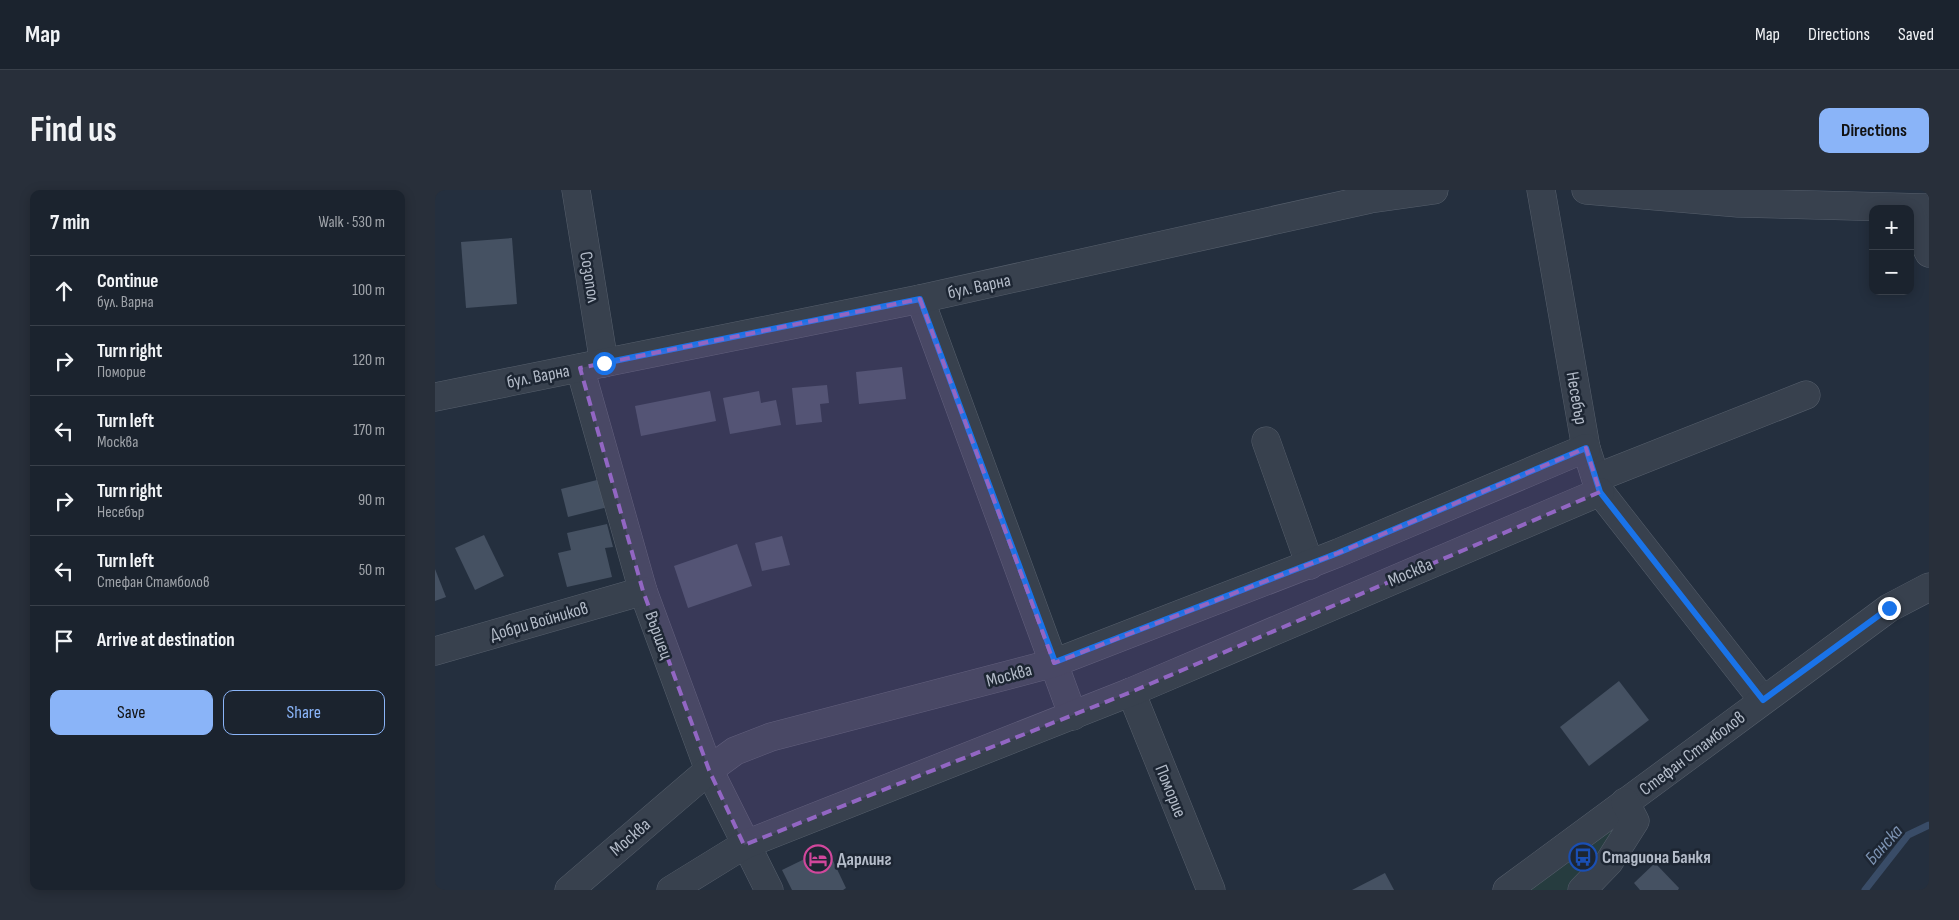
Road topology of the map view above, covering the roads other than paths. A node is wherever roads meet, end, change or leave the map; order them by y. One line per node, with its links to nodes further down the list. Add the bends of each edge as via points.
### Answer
1 (575, 190): 10 (street, Созопол)
2 (1434, 190): 9 (street, бул. Варна, via 1370,200)
3 (1541, 190): 14 (street, Несебър)
4 (1586, 190): 5 (street)
5 (1738, 197): 6 (street)
6 (1869, 206)
7 (1914, 209): 8 (street)
8 (1929, 253)
9 (920, 299): 10 (street, бул. Варна); 20 (street)
10 (592, 365): 12 (street, бул. Варна); 18 (street, Вършец)
11 (1806, 396): 15 (street, Москва)
12 (435, 397)
13 (1266, 441): 16 (street)
14 (1586, 448): 15 (street, Несебър); 16 (street, Москва)
15 (1598, 485): 21 (street, Москва); 22 (street, Несебър)
16 (1310, 564): 20 (street, Москва)
17 (1929, 587): 22 (street, Стефан Стамболов, via 1889,608)
18 (643, 591): 19 (street, Добри Войников); 24 (street, Вършец)
19 (435, 651)
20 (1055, 662): 23 (street); 24 (street, Москва, via 771,737 735,751)
21 (1131, 692): 23 (street, Москва); 30 (street, Поморие)
22 (1763, 700): 25 (street, Стефан Стамболов)
23 (1073, 716): 26 (street, Москва)
24 (709, 770): 26 (street, Вършец); 27 (street, Москва)
25 (1625, 802): 31 (street, Стефан Стамболов); 32 (street, via 1635,821 1609,862)
26 (744, 845): 28 (street, Москва); 29 (street, Вършец)
27 (569, 890)
28 (671, 890)
29 (769, 890)
30 (1211, 890)
31 (1507, 890)
32 (1582, 890)

